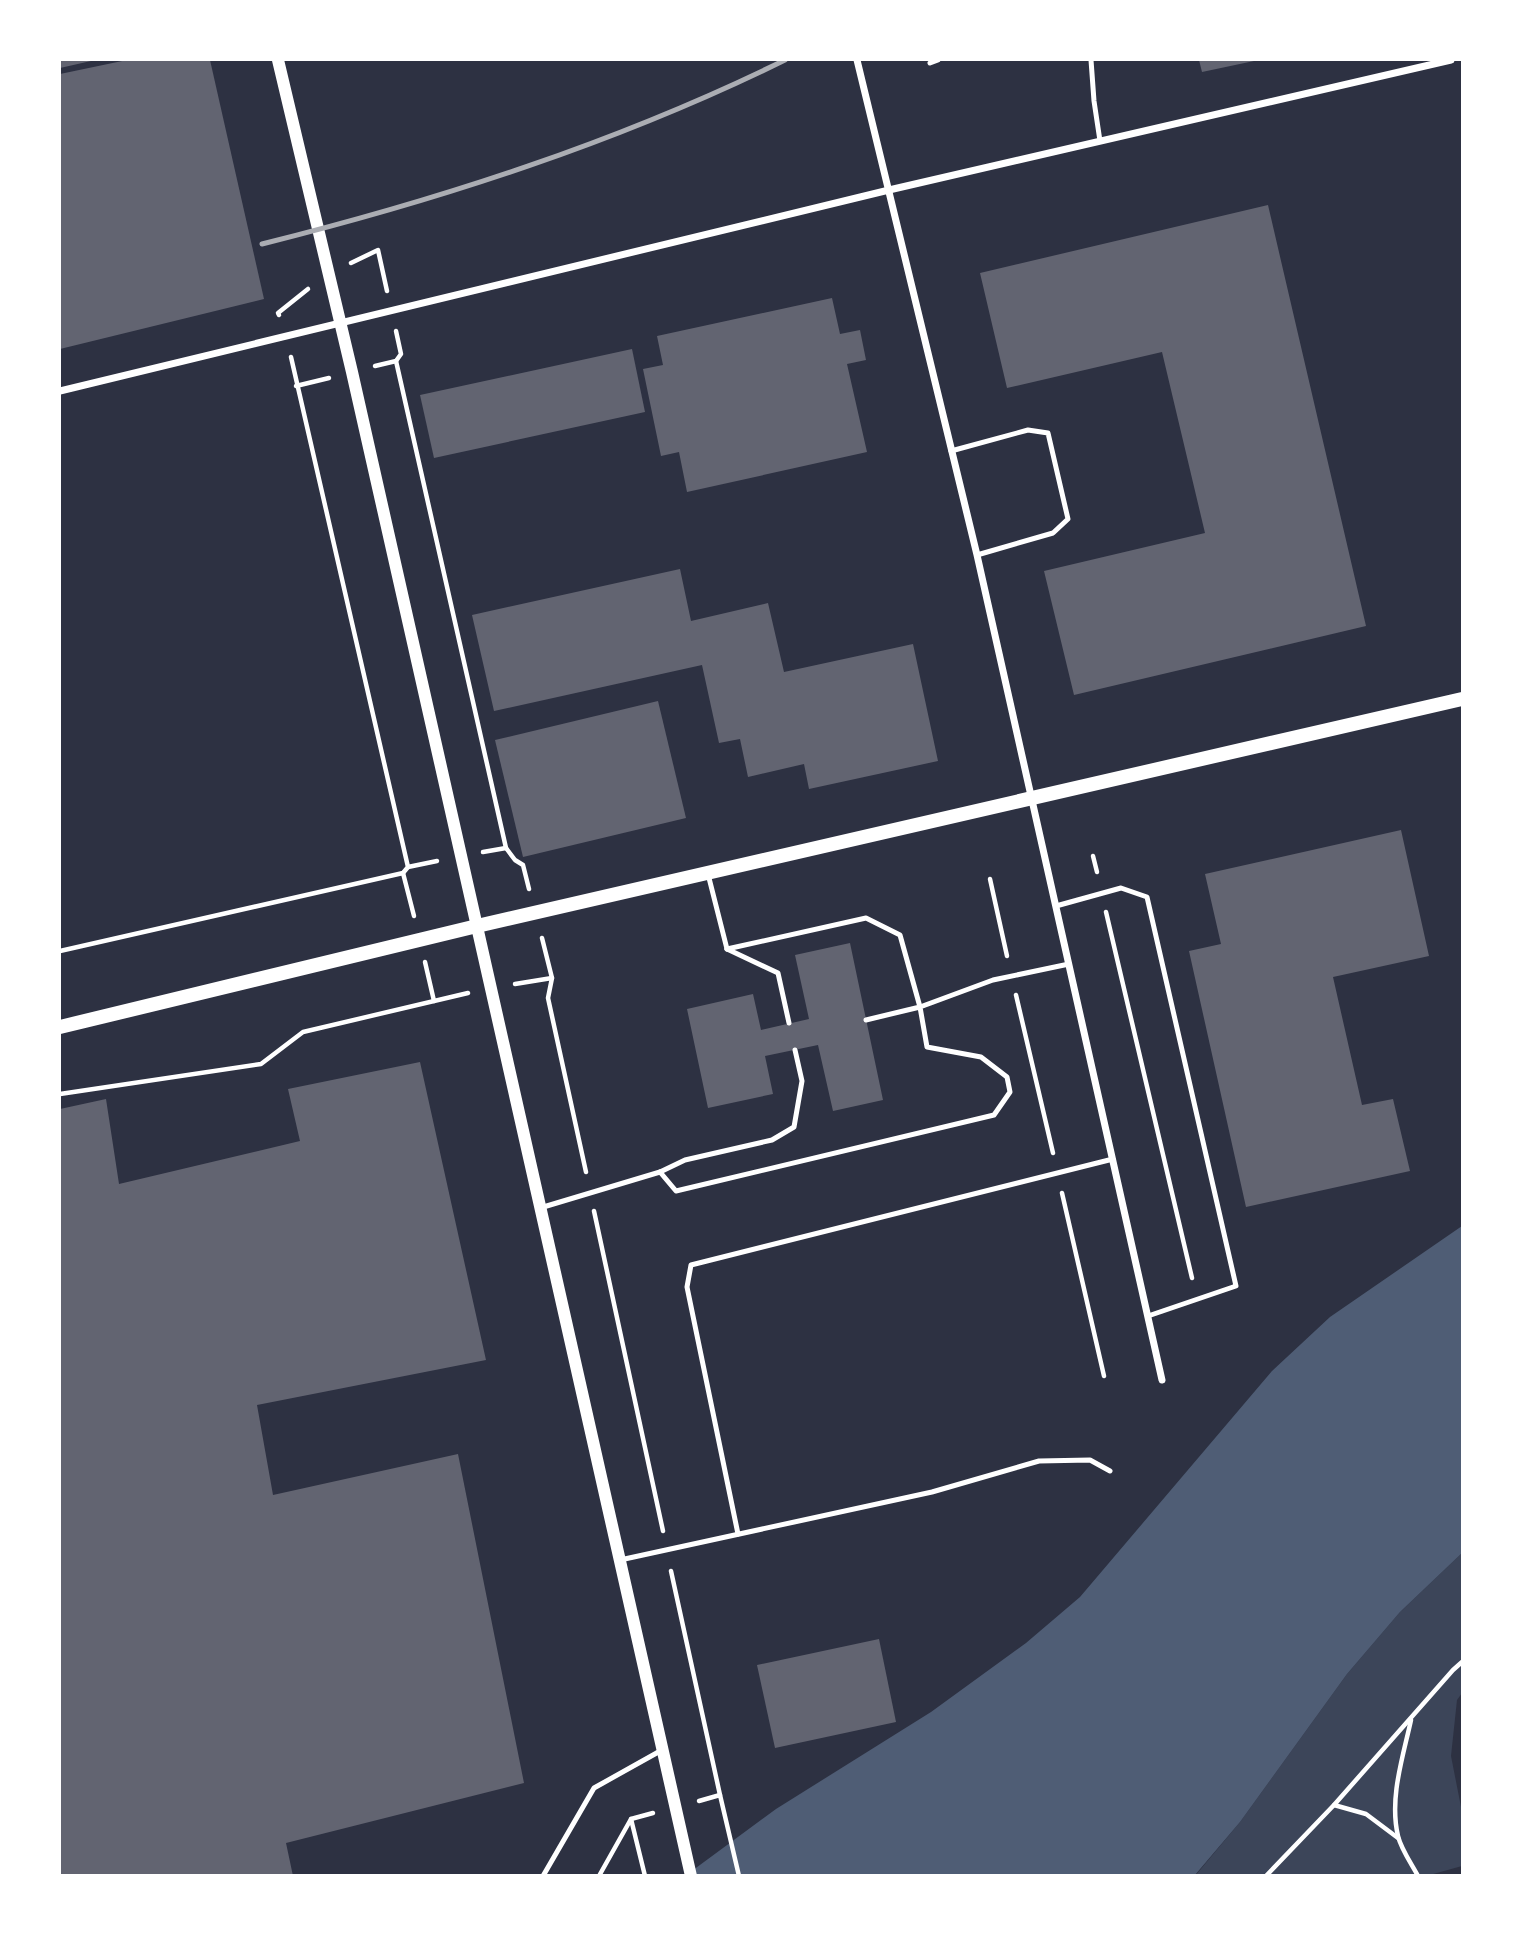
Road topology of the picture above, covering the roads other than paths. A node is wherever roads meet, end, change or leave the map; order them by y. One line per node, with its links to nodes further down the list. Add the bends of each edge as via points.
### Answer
1 (278, 60): 10 (street)
2 (857, 60): 9 (street)
3 (938, 60): 7 (lane)
4 (1091, 60): 8 (lane)
5 (1451, 60): 6 (street)
6 (1433, 61): 8 (street)
7 (930, 63)
8 (1100, 141): 9 (street)
9 (889, 190): 10 (street); 12 (street)
10 (340, 324): 11 (street); 18 (street)
11 (60, 391)
12 (951, 451): 13 (street); 13 (lane, via 1028,430 1048,433 1068,519 1053,533)
13 (977, 555): 15 (street)
14 (1462, 699): 15 (main road)
15 (1032, 797): 16 (main road); 17 (street)
16 (707, 872): 18 (main road); 19 (lane)
17 (1056, 906): 20 (street); 29 (lane, via 1121,888 1147,897 1236,1286)
18 (477, 926): 24 (main road); 28 (street)
19 (727, 949): 21 (lane, via 866,918 900,934); 23 (lane, via 778,973)
20 (1070, 964): 21 (lane, via 993,980); 26 (street)
21 (920, 1007): 22 (lane); 27 (lane, via 926,1047 981,1057 1007,1077 1010,1092 994,1115 676,1191)
22 (866, 1020)
23 (789, 1023)
24 (60, 1027)
25 (795, 1050): 27 (lane, via 802,1081 794,1127 772,1140 685,1160)
26 (1113, 1159): 29 (street); 32 (lane, via 691,1265 687,1287)
27 (660, 1172): 28 (lane)
28 (540, 1208): 33 (street)
29 (1148, 1316): 30 (street)
30 (1162, 1380)
31 (1110, 1471): 32 (lane, via 1090,1461 1039,1461 932,1492)
32 (738, 1534): 33 (lane)
33 (619, 1560): 34 (street)
34 (662, 1750): 35 (lane, via 594,1788); 36 (street)
35 (543, 1875)
36 (691, 1875)

